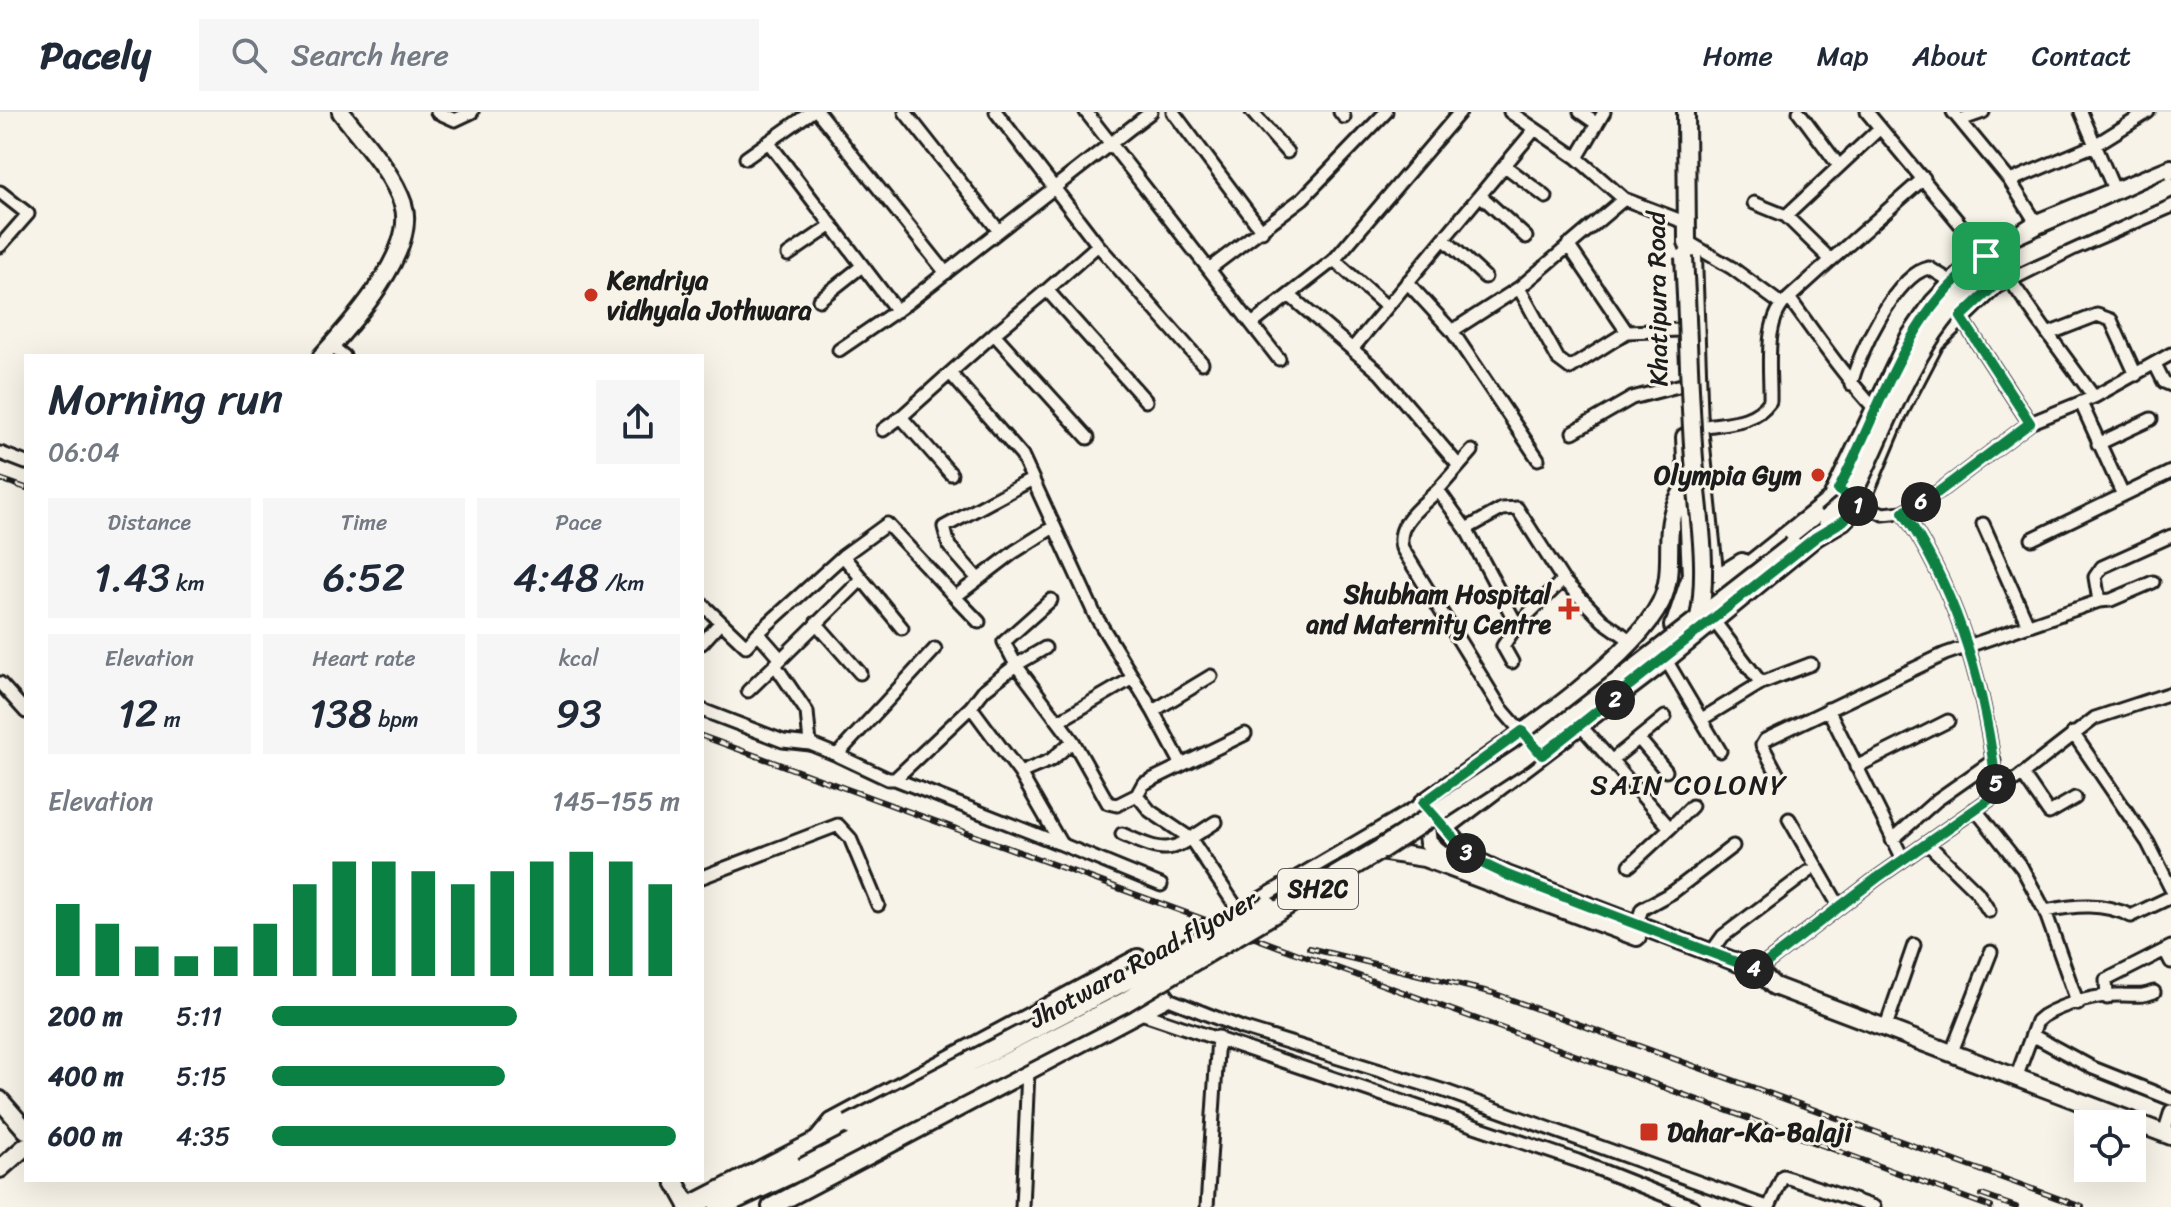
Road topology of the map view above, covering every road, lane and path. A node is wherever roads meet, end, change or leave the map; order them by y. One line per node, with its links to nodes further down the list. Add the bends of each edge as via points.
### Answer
1 (341, 112): 87 (street, via 393,183 408,225 395,259)
2 (437, 112): 3 (street, via 455,120)
3 (472, 112)
4 (811, 112): 28 (street)
5 (818, 112): 66 (street)
6 (905, 112): 52 (street)
7 (996, 112): 40 (street)
8 (1086, 112): 29 (street)
9 (1151, 112): 29 (street)
10 (1173, 112): 53 (street)
11 (1252, 112): 31 (street)
12 (1386, 112): 53 (street, via 1303,198)
13 (1460, 112): 62 (street)
14 (1510, 112): 27 (street)
15 (1580, 112): 25 (street)
16 (1604, 112): 25 (street)
17 (1676, 112): 49 (street, Khatipura Road)
18 (1686, 112): 49 (street)
19 (1799, 112): 35 (street)
20 (1867, 112): 26 (street)
21 (1983, 112): 24 (street)
22 (2081, 112): 30 (street)
23 (2148, 112): 30 (street)
24 (1957, 116): 38 (street)
25 (1597, 124): 33 (street)
26 (1880, 128): 35 (street); 37 (street)
27 (1535, 129): 33 (street); 34 (street)
28 (769, 143): 32 (street); 51 (street)
29 (1111, 144): 40 (street); 65 (street)
30 (2095, 145): 38 (street); 42 (street)
31 (1287, 152)
32 (746, 158)
33 (1577, 158): 45 (street)
34 (1505, 166): 43 (street); 44 (street)
35 (1839, 166): 48 (street)
36 (2171, 169): 42 (main road)
37 (1924, 178): 61 (street); 63 (street)
38 (2010, 181): 50 (street)
39 (2171, 187): 116 (main road, SH2C, bridge, via 1997,266 1974,282 1929,334)
40 (1054, 189): 52 (street); 56 (street)
41 (0, 192): 58 (street, via 28,214)
42 (2116, 194): 50 (main road)
43 (1480, 195): 54 (street); 55 (street)
44 (1546, 197)
45 (1624, 199): 49 (street); 57 (street)
46 (1754, 203): 48 (street)
47 (2171, 204): 68 (street)
48 (1786, 216): 63 (street)
49 (1684, 220): 59 (street); 80 (street, Khatipura Road)
50 (2037, 224): 61 (main road)
51 (832, 225): 60 (street); 64 (street)
52 (999, 231): 66 (street)
53 (1262, 231): 65 (street)
54 (1526, 237)
55 (1444, 239): 67 (street); 69 (street)
56 (1098, 245): 72 (street); 90 (street)
57 (1568, 245): 71 (street); 82 (street)
58 (0, 246)
59 (1686, 249): 75 (street, via 1732,268); 104 (street, via 1693,257); 140 (street, bridge)
60 (788, 255)
61 (1986, 256): 68 (street); 70 (main road)
62 (1334, 260): 73 (street); 76 (street)
63 (1831, 260): 75 (street)
64 (862, 266): 74 (street); 77 (street)
65 (1209, 269): 79 (street)
66 (946, 273): 77 (street)
67 (1485, 277)
68 (2010, 277): 78 (street); 84 (street)
69 (1407, 282): 76 (street); 81 (street)
70 (1954, 283): 95 (street, via 1929,268 1913,275 1871,336); 100 (main road, via 1910,338)
71 (1519, 288): 81 (street); 82 (street, via 1558,359 1570,368)
72 (1047, 290): 83 (street); 98 (street)
73 (1289, 295): 79 (street); 85 (street)
74 (819, 300)
75 (1785, 301): 95 (street); 104 (street, via 1772,330 1770,401 1758,415 1743,421)
76 (1387, 307): 85 (street)
77 (897, 311): 86 (street)
78 (1961, 317): 103 (street); 122 (street, via 1935,343)
79 (1252, 324): 89 (street)
80 (1680, 330): 82 (street); 94 (street, Khatipura Road)
81 (1452, 331): 111 (street)
82 (1627, 332)
83 (994, 334): 92 (street); 107 (street)
84 (2048, 334): 93 (street, via 2105,316); 97 (street)
85 (1353, 348): 113 (street)
86 (839, 350)
87 (332, 353)
88 (2171, 354): 91 (street)
89 (1279, 359)
90 (1202, 363)
91 (2155, 364): 93 (street); 96 (street)
92 (950, 373): 101 (street); 117 (street, via 1022,456)
93 (2136, 375): 97 (street)
94 (1682, 385): 106 (street, via 1632,398); 118 (street, Khatipura Road)
95 (1851, 385): 100 (street)
96 (2171, 385)
97 (2094, 397): 99 (street)
98 (1146, 401)
99 (2081, 403): 103 (street); 108 (street)
100 (1875, 409): 116 (main road)
101 (901, 417): 105 (street); 115 (street)
102 (2151, 419): 108 (street)
103 (2030, 423): 123 (street)
104 (1699, 427): 130 (street, via 1714,571 1721,575 1763,547)
105 (883, 430)
106 (1573, 432)
107 (1088, 438)
108 (2098, 444): 121 (street)
109 (1472, 451): 113 (street)
110 (0, 453): 112 (street)
111 (1538, 459)
112 (24, 462)
113 (1459, 466): 119 (street)
114 (2171, 472): 121 (street)
115 (951, 474)
116 (1853, 477): 120 (main road, SH2C); 124 (main road, SH2C, bridge, via 1843,507)
117 (1031, 480): 126 (street); 133 (street, via 944,527 949,546)
118 (1687, 484): 146 (street, Khatipura Road, via 1691,576); 150 (street, via 1674,507 1666,591)
119 (1438, 490): 127 (street); 176 (street, via 1402,527 1402,548 1500,707)
120 (1838, 490): 122 (street); 124 (main road, SH2C)
121 (2122, 493): 129 (street)
122 (1860, 504): 123 (street, via 1883,514); 140 (street)
123 (1903, 512): 151 (street, via 1937,569)
124 (1824, 514): 130 (main road, Jhotwara Road flyover); 140 (main road, Jhotwara Road flyover / SH2C, bridge)
125 (1983, 524): 145 (street)
126 (1052, 528): 133 (street); 161 (street)
127 (1466, 529): 134 (street, via 1502,509 1517,508); 144 (street)
128 (2171, 536): 138 (street, via 2102,567 2095,577)
129 (2032, 539)
130 (1769, 552): 146 (main road, Jhotwara Road flyover)
131 (843, 556): 132 (street); 136 (street, via 887,524); 148 (street)
132 (862, 579): 143 (street); 147 (street)
133 (978, 579): 136 (street)
134 (1563, 580): 144 (street); 150 (street, via 1603,621)
135 (2153, 582): 138 (street)
136 (955, 597): 142 (street)
137 (1051, 600): 158 (street, via 1004,642)
138 (2099, 601): 145 (street)
139 (704, 606): 141 (street)
140 (1706, 620): 154 (street); 163 (street); 199 (main road, Jhotwara Road flyover / SH2C, bridge, via 1534,748)
141 (721, 622): 148 (street, via 746,646); 149 (street)
142 (979, 622)
143 (816, 623): 155 (street); 159 (street)
144 (1517, 625): 156 (street, via 1503,646)
145 (2028, 625): 151 (street)
146 (1674, 626): 248 (main road, Jhotwara Road flyover, bridge, via 1550,726 1311,882)
147 (902, 628)
148 (758, 633): 155 (street)
149 (704, 641)
150 (1633, 642): 176 (street)
151 (1966, 645): 167 (street); 185 (street, via 1989,721)
152 (1045, 648): 158 (street)
153 (935, 649): 183 (street)
154 (1666, 660): 172 (street); 175 (street)
155 (778, 662): 164 (street); 181 (street, via 807,712)
156 (1512, 662)
157 (1811, 664): 163 (street)
158 (1016, 665): 166 (street); 173 (street)
159 (860, 673)
160 (1211, 676): 170 (street)
161 (1131, 679): 170 (street); 173 (street)
162 (0, 683): 168 (street)
163 (1761, 683): 172 (street)
164 (748, 691)
165 (2171, 693): 177 (street, via 2095,718)
166 (971, 707): 190 (street); 193 (street)
167 (1828, 709): 188 (street); 191 (street, via 1762,742)
168 (24, 710)
169 (704, 711): 181 (street, via 783,741)
170 (1153, 711): 187 (street)
171 (1665, 717): 179 (street)
172 (1702, 719): 182 (street)
173 (1059, 721): 180 (street)
174 (1948, 721): 188 (street)
175 (1581, 726): 184 (street); 186 (street)
176 (1522, 731): 184 (street); 199 (street)
177 (2073, 733): 192 (street); 217 (street, via 2148,843)
178 (1245, 734): 187 (street)
179 (1639, 739): 186 (street); 189 (street)
180 (1073, 741): 190 (street, via 1051,760); 195 (street, via 1108,803 1117,805)
181 (810, 744): 183 (street)
182 (1720, 751)
183 (837, 755): 193 (street)
184 (1542, 755): 202 (street)
185 (1994, 760): 194 (street); 206 (street)
186 (1611, 761): 203 (street)
187 (1182, 765): 195 (street, via 1143,784)
188 (1856, 767): 206 (street)
189 (1666, 771)
190 (1020, 773): 208 (street)
191 (1778, 775)
192 (2023, 775): 194 (street); 196 (street, via 2049,813)
193 (895, 779): 208 (street)
194 (1997, 794): 198 (street)
195 (1137, 795): 205 (street, via 1150,811)
196 (2075, 798)
197 (1692, 806): 203 (street)
198 (1975, 809): 207 (street); 222 (street, via 2022,868)
199 (1424, 811): 202 (street); 205 (street, via 1239,911); 210 (main road, Jhotwara Road flyover / SH2C, bridge); 214 (street, via 1428,843)
200 (1789, 819): 220 (street)
201 (1216, 822): 205 (street)
202 (1445, 828): 223 (street, via 1471,858)
203 (1670, 828): 212 (street)
204 (1122, 834): 205 (street, via 1160,851)
205 (1190, 838)
206 (1892, 840): 211 (street)
207 (1927, 843): 211 (street); 221 (street)
208 (1061, 844): 216 (street)
209 (1733, 846): 223 (street, via 1642,909)
210 (1378, 851): 214 (street, via 1424,858); 250 (main road, Jhotwara Road flyover / SH2C, bridge, via 1125,1002)
211 (1903, 859): 220 (street)
212 (1630, 865)
213 (1808, 872): 227 (street, via 1723,936)
214 (1465, 874): 229 (street)
215 (704, 876): 219 (street, via 838,825 850,838)
216 (1161, 885)
217 (2171, 889)
218 (2171, 897): 222 (street, via 2131,916 2101,906)
219 (878, 905)
220 (1839, 906): 229 (street)
221 (1989, 911)
222 (2045, 911): 233 (street)
223 (1636, 925): 227 (street)
224 (1914, 945): 236 (street)
225 (2168, 949): 228 (street); 232 (street, via 2106,980)
226 (1991, 952): 240 (street)
227 (1710, 954): 229 (street)
228 (2171, 962)
229 (1751, 973): 236 (street)
230 (2154, 992): 232 (street, via 2141,998)
231 (1166, 998): 234 (street); 235 (street); 248 (street, via 1138,958 832,1122)
232 (2107, 998): 233 (street)
233 (2078, 1004): 237 (street, via 2043,1016)
234 (1138, 1012): 238 (street); 241 (street)
235 (1242, 1028): 239 (street); 259 (street, via 1395,1073)
236 (1885, 1029): 240 (street)
237 (2032, 1035): 242 (street); 243 (street, via 2093,1068)
238 (1218, 1037): 239 (street); 257 (street)
239 (1238, 1044): 258 (street, via 1578,1161)
240 (1951, 1054): 242 (street)
241 (1028, 1071): 253 (street); 256 (street)
242 (2016, 1078): 247 (street)
243 (2171, 1099)
244 (0, 1100): 246 (street)
245 (2171, 1111): 247 (street)
246 (24, 1128)
247 (2167, 1135)
248 (815, 1143): 254 (main road, Jhotwara Road flyover)
249 (24, 1147): 251 (street)
250 (803, 1168): 253 (main road, Jhotwara Road flyover); 255 (main road, Jhotwara Road flyover)
251 (0, 1169)
252 (675, 1182): 254 (street)
253 (757, 1205)
254 (689, 1207)
255 (719, 1207)
256 (1022, 1207)
257 (1207, 1207)
258 (1694, 1207)
259 (1768, 1207): 260 (street, via 1783,1176)
260 (1874, 1207)

